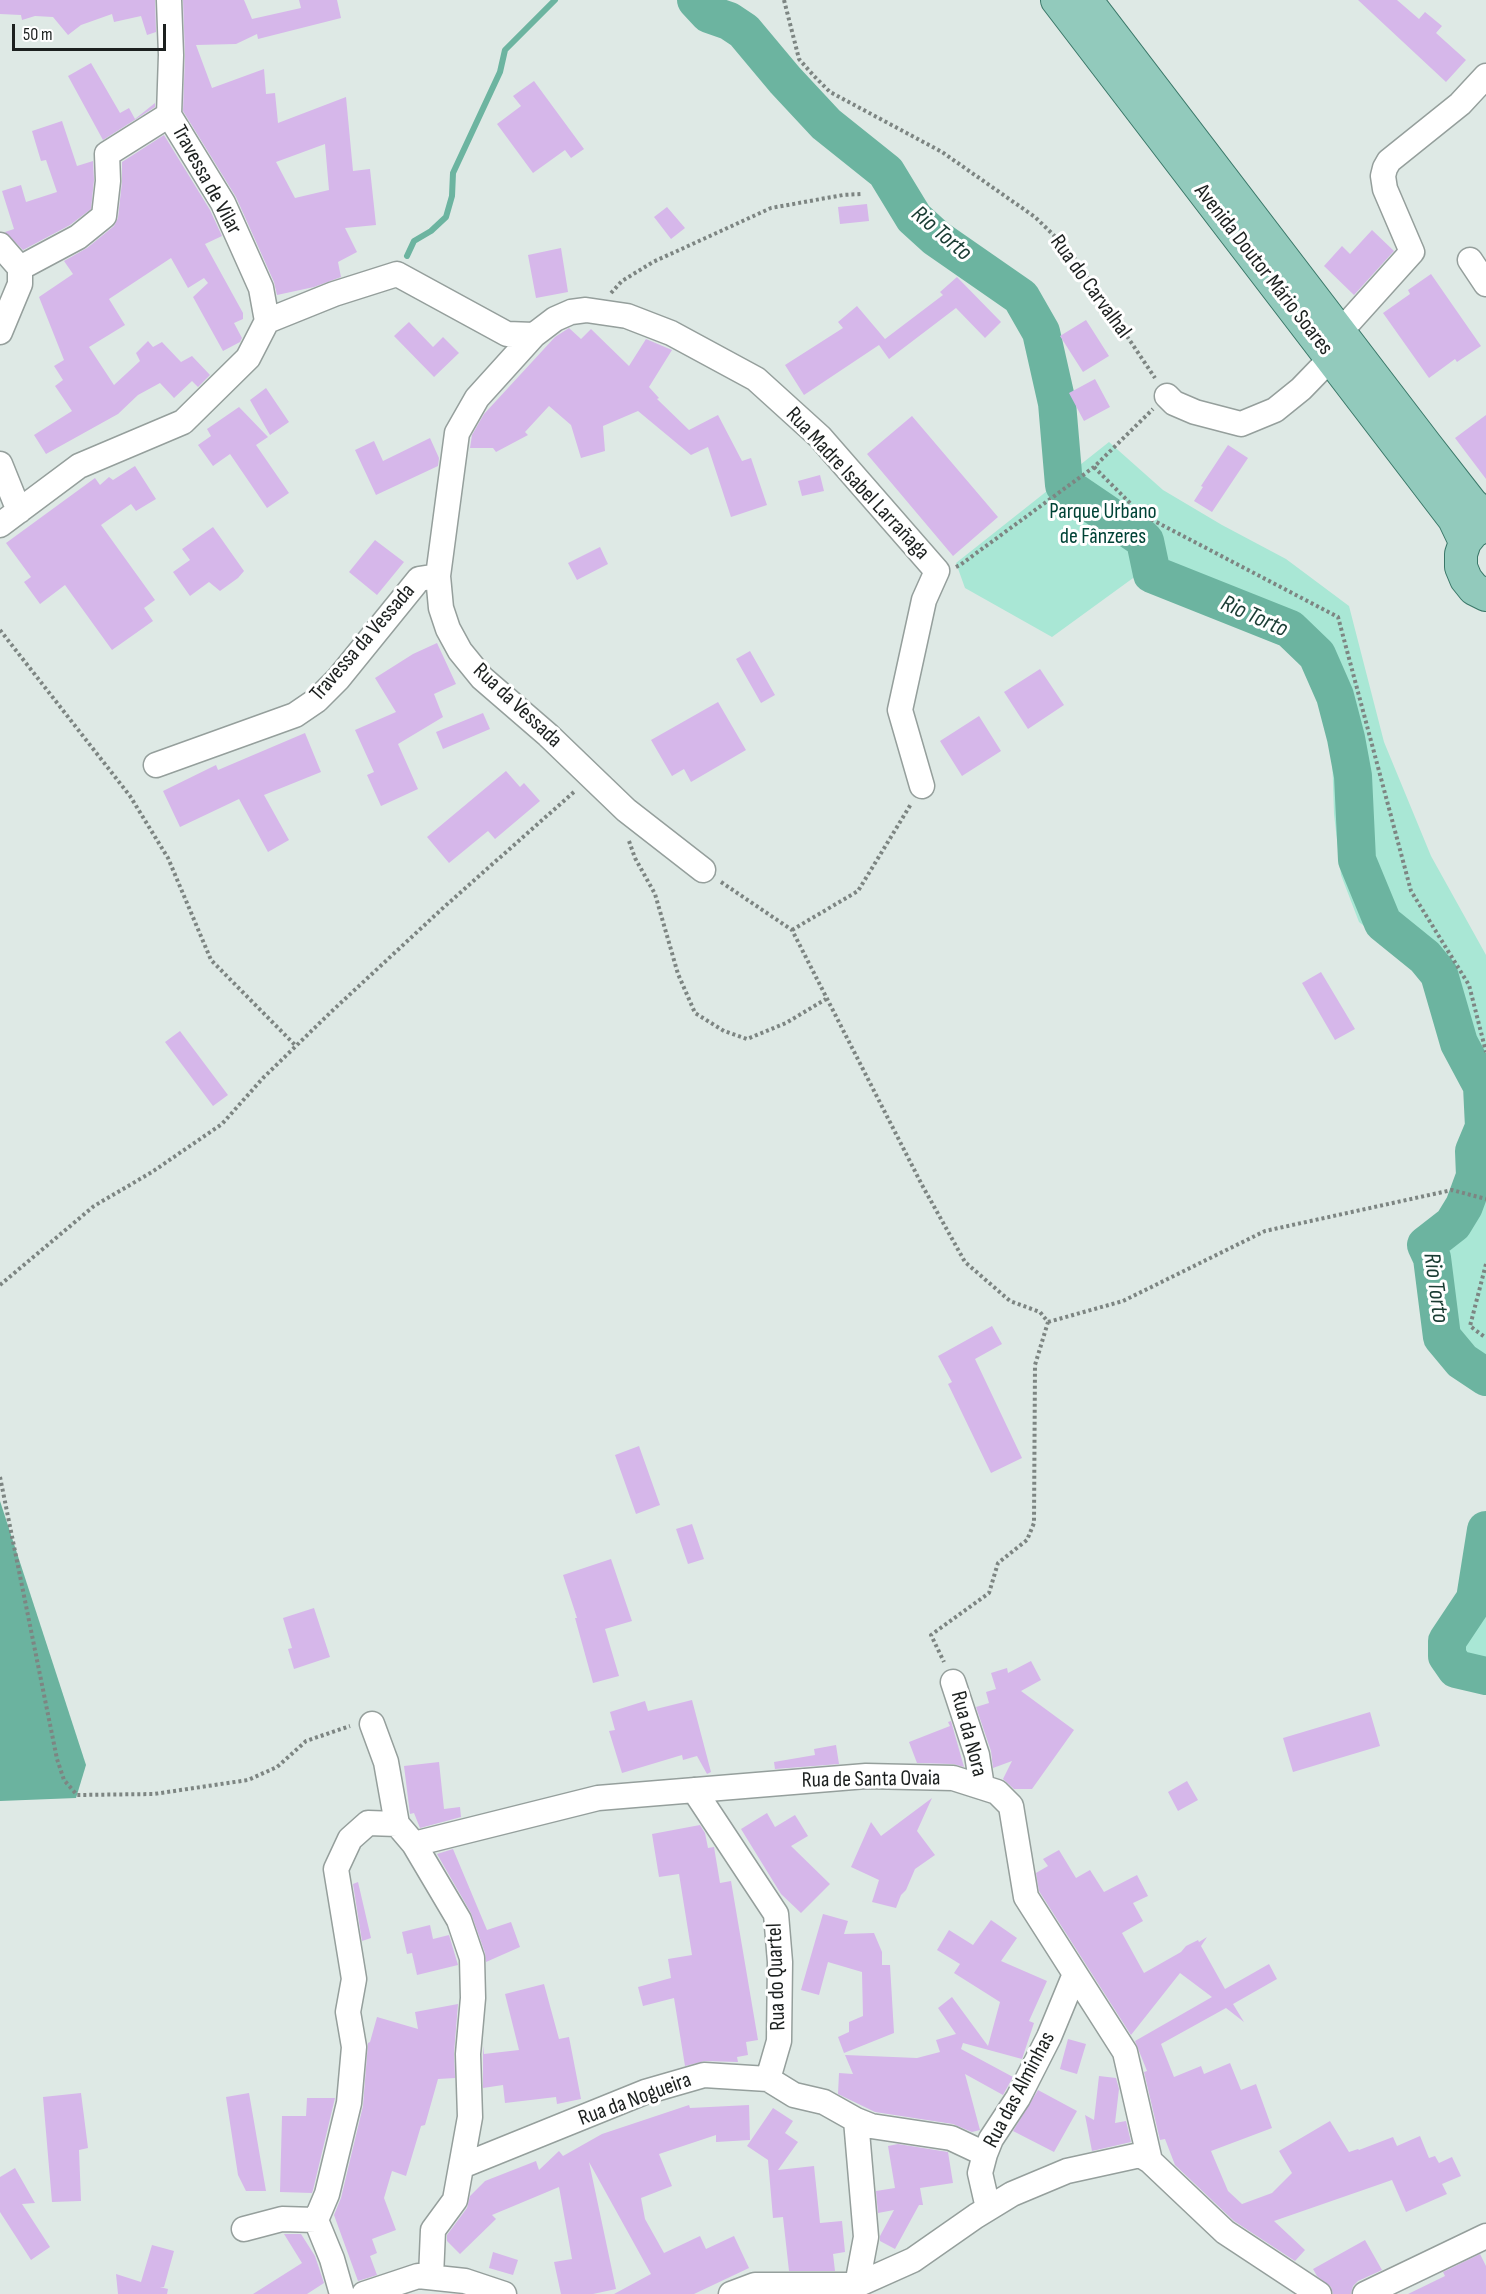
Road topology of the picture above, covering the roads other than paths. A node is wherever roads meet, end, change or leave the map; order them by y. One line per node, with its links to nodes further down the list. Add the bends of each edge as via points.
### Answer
1 (169, 0): 5 (street, Travessa de Vilar)
2 (1057, 0): 13 (main road, Avenida Doutor Mário Soares)
3 (1086, 0): 13 (main road, Avenida Doutor Mário Soares)
4 (1486, 76): 13 (street, via 1460,104 1385,168 1385,189 1412,252)
5 (169, 115): 8 (street, via 107,154 104,216 78,237); 10 (street, Travessa de Vilar, via 223,203 261,288)
6 (0, 245): 8 (street)
7 (1470, 260): 9 (street)
8 (20, 268): 11 (street, via 20,284)
9 (1486, 284)
10 (267, 321): 12 (street, via 397,274 507,334); 16 (street, via 248,358 183,422 79,466)
11 (0, 332)
12 (534, 335): 20 (street, Rua da Vessada, via 477,398 457,433); 23 (street, Rua Madre Isabel Larrañaga, via 571,312 586,310 627,316 671,333 756,379 820,437 937,571 924,600 900,710)
13 (1335, 345): 14 (street, via 1301,389 1275,410 1241,424); 17 (main road, Avenida Doutor Mário Soares); 19 (main road, Avenida Doutor Mário Soares, via 1454,519)
14 (1160, 402)
15 (0, 464): 16 (street)
16 (20, 510): 18 (street)
17 (1486, 516)
18 (0, 525)
19 (1476, 533): 21 (main road, Avenida Doutor Mário Soares, via 1461,554 1461,567 1474,589)
20 (438, 576): 22 (street, Travessa da Vessada, via 419,579 338,679 295,715); 24 (street, Rua da Vessada, via 448,629 482,678 626,810)
21 (1486, 595)
22 (156, 765)
23 (922, 786)
24 (703, 870)
25 (953, 1682): 27 (street, Rua da Nora, via 977,1755)
26 (372, 1724): 29 (street, via 386,1762)
27 (982, 1787): 28 (street, Rua de Santa Ovaia, via 953,1778 866,1776); 31 (street, Rua de Santa Ovaia, via 997,1792 1011,1806 1026,1897)
28 (694, 1790): 30 (street, Rua de Santa Ovaia, via 598,1798); 32 (street, Rua do Quartel, via 776,1914 779,2041)
29 (397, 1824): 30 (street); 38 (street, via 368,1823 350,1839 336,1869 354,1979 348,2012 354,2047 348,2103 327,2194)
30 (414, 1845): 36 (street, via 459,1920 472,1958 470,2117)
31 (1075, 1974): 34 (street, Rua das Alminhas, via 1049,2037); 35 (street, Rua de Santa Ovaia, via 1125,2052)
32 (768, 2079): 33 (street, Rua da Nogueira, via 794,2095 824,2102); 36 (street, Rua da Nogueira, via 704,2075 645,2092)
33 (856, 2120): 34 (street, Rua da Nogueira, via 871,2126 951,2138); 42 (street, via 867,2237)
34 (985, 2154): 37 (street, Rua das Alminhas, via 980,2173)
35 (1150, 2161): 37 (street, via 1140,2155 1067,2171); 47 (street, via 1225,2232)
36 (462, 2166): 41 (street, via 455,2200 433,2230)
37 (988, 2208): 42 (street, via 913,2260)
38 (316, 2220): 39 (street, via 282,2220); 43 (street)
39 (244, 2229)
40 (1486, 2236): 48 (street)
41 (431, 2277): 44 (street, via 418,2276); 45 (street, via 465,2281)
42 (854, 2289): 46 (street, via 755,2285)
43 (342, 2294)
44 (364, 2294)
45 (504, 2294)
46 (731, 2294)
47 (1319, 2294)
48 (1365, 2294)

